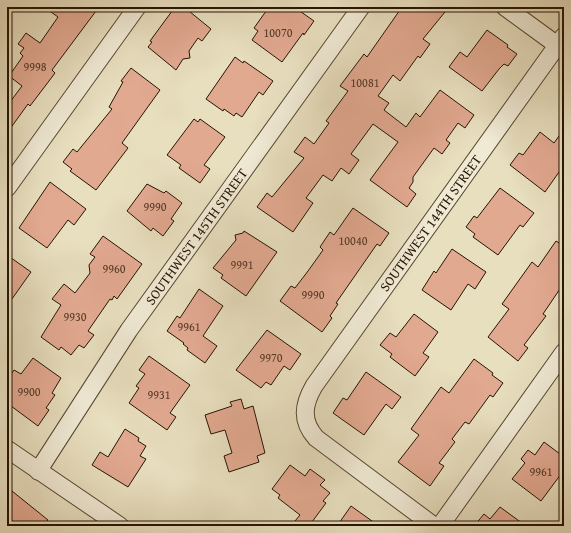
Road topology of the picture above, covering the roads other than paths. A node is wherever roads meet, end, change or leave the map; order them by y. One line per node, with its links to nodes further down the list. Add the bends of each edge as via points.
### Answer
1 (137, 7): 5 (street)
2 (361, 7): 8 (street, SOUTHWEST 145TH STREET, via 129,330)
3 (505, 7): 4 (street)
4 (561, 41): 10 (street, SOUTHWEST 144TH STREET, via 307,399 304,412 308,426 316,438)
5 (7, 188)
6 (564, 352): 11 (street)
7 (7, 449): 8 (street)
8 (38, 471): 9 (street)
9 (120, 526)
10 (434, 526)
11 (440, 526)

